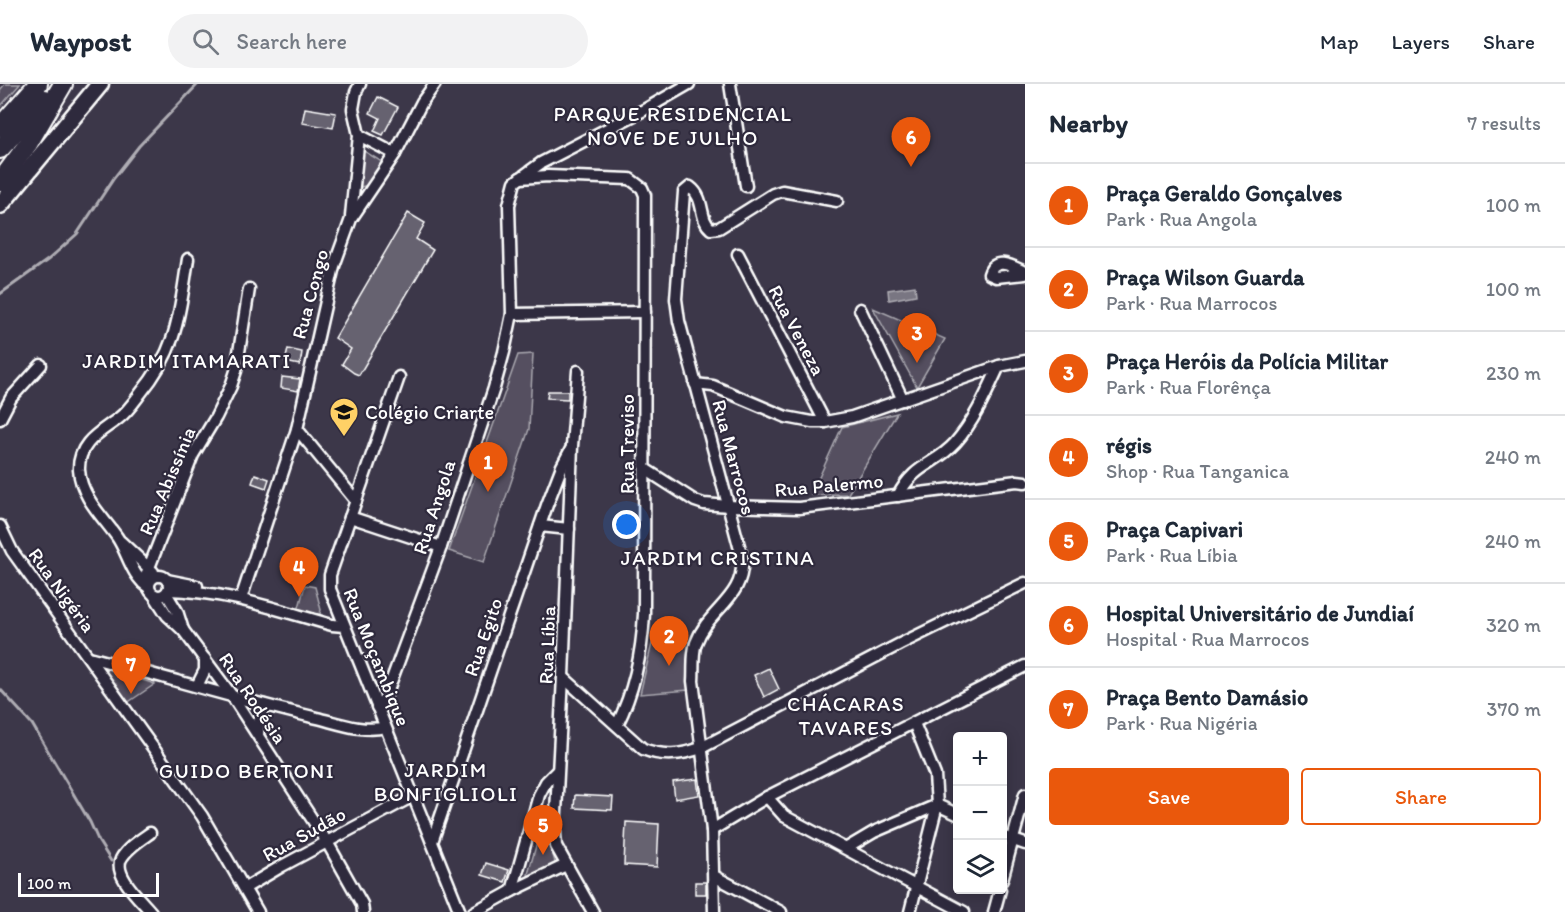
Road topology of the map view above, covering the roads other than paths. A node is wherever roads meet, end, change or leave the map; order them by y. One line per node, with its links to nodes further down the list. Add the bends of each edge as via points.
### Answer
1 (38, 84): 8 (highway)
2 (60, 84): 10 (highway); 13 (highway, via 28,144)
3 (100, 84): 16 (highway)
4 (360, 84): 9 (street, via 353,109)
5 (435, 84): 11 (street, Rua Congo)
6 (689, 84): 12 (street)
7 (730, 84): 14 (street)
8 (0, 127)
9 (359, 135): 11 (street); 17 (street)
10 (0, 149)
11 (395, 154): 17 (street, Rua Congo)
12 (520, 178): 22 (street, Rua Treviso, via 630,178 642,188); 23 (street, Rua Angola, via 515,182 509,205)
13 (0, 182)
14 (746, 186)
15 (837, 201): 29 (street, Rua Marrocos, via 782,191 711,229 706,225 698,194 687,188 682,207 676,299)
16 (0, 206)
17 (351, 219): 33 (street, Rua Congo, via 334,266)
18 (738, 254): 32 (street, Rua Veneza)
19 (188, 259): 44 (street, via 177,329 170,348 141,394 121,417 94,434 81,458 82,485)
20 (249, 289): 46 (street, Rua Abissínia, via 236,371 194,455)
21 (860, 309): 30 (street)
22 (645, 312): 23 (street); 35 (street, Rua Treviso)
23 (512, 314): 45 (street, Rua Angola, via 494,388)
24 (1025, 361): 26 (street)
25 (41, 365): 31 (street, via 11,398)
26 (999, 366): 30 (street); 37 (street, via 955,442 916,470)
27 (578, 371): 34 (street, Rua Líbia)
28 (399, 377): 38 (street, Rua Moçambique)
29 (695, 384): 32 (street, via 713,386 786,417); 39 (street, Rua Marrocos)
30 (903, 400): 32 (street)
31 (0, 419)
32 (825, 422)
33 (297, 429): 38 (street); 49 (street, Rua Congo)
34 (572, 446): 42 (street, Rua Egito); 43 (street, Rua Líbia)
35 (645, 469): 39 (street, Rua Palermo, via 695,501); 61 (street, Rua Treviso, via 643,644 635,680)
36 (1025, 482): 37 (street, Rua Palermo)
37 (898, 496): 39 (street, Rua Palermo, via 799,508)
38 (356, 501): 40 (street, Rua Moçambique)
39 (729, 506): 64 (street, Rua Marrocos, via 743,569 729,600 713,615 695,644 693,681)
40 (350, 517): 45 (street); 50 (street, Rua Moçambique, via 330,575 330,589)
41 (0, 526): 52 (street, Rua Nigéria, via 12,551)
42 (540, 526): 43 (street); 77 (street, Rua Egito)
43 (569, 529): 55 (street, Rua Líbia)
44 (120, 542): 46 (street, Rua Rodésia); 48 (street, Rua Rodésia, via 130,565)
45 (441, 547): 59 (street, Rua Angola, via 385,698)
46 (162, 582): 48 (street, Rua Abissínia); 48 (street, via 160,596); 49 (street); 51 (street, Rua Rodésia)
47 (1025, 583): 64 (street)
48 (149, 588): 51 (street, Rua Rodésia)
49 (241, 599): 50 (street)
50 (344, 626): 59 (street, Rua Moçambique)
51 (183, 630): 53 (street, Rua Rodésia)
52 (89, 657): 56 (street); 83 (street, Rua Nigéria, via 196,808)
53 (205, 659): 56 (street); 57 (street, Rua Rodésia)
54 (1025, 666): 60 (street)
55 (564, 677): 61 (street); 65 (street, Rua Líbia)
56 (197, 686): 57 (street)
57 (232, 696): 58 (street); 63 (street, Rua Rodésia)
58 (264, 705): 62 (street, via 356,727); 63 (street)
59 (377, 707): 62 (street, Rua Moçambique)
60 (914, 723): 68 (street); 70 (street, via 935,775)
61 (617, 725): 64 (street, via 643,749 655,754 670,756)
62 (385, 727): 67 (street, Rua Moçambique)
63 (258, 735): 76 (street, Rua Rodésia)
64 (701, 748): 73 (street, Rua Marrocos)
65 (557, 771): 69 (street, Rua Líbia); 72 (street, via 539,795)
66 (1025, 794): 75 (street)
67 (413, 796): 76 (street, Rua Sudão); 77 (street, Rua Moçambique)
68 (767, 797): 73 (street); 79 (street, via 784,816)
69 (555, 804): 72 (street, via 543,809); 80 (street, Rua Líbia, via 556,846)
70 (937, 805): 71 (street); 79 (street); 82 (street)
71 (953, 812)
72 (531, 823): 84 (street)
73 (712, 830): 81 (street, Rua Marrocos)
74 (150, 833): 86 (street, via 126,852 120,868 123,878)
75 (1007, 838): 78 (street)
76 (327, 842): 83 (street, Rua Sudão); 88 (street, Rua Rodésia)
77 (432, 842): 89 (street, Rua Moçambique)
78 (1025, 844)
79 (847, 848): 82 (street)
80 (566, 865): 84 (street); 91 (street, Rua Líbia)
81 (714, 876): 92 (street, Rua Marrocos); 93 (street)
82 (916, 886): 94 (street); 95 (street)
83 (245, 888): 87 (street, Rua Nigéria)
84 (512, 891): 90 (street)
85 (999, 894): 96 (street)
86 (151, 912)
87 (258, 912)
88 (363, 912)
89 (460, 912)
90 (474, 912)
91 (593, 912)
92 (714, 912)
93 (781, 912)
94 (910, 912)
95 (964, 912)
96 (994, 912)

